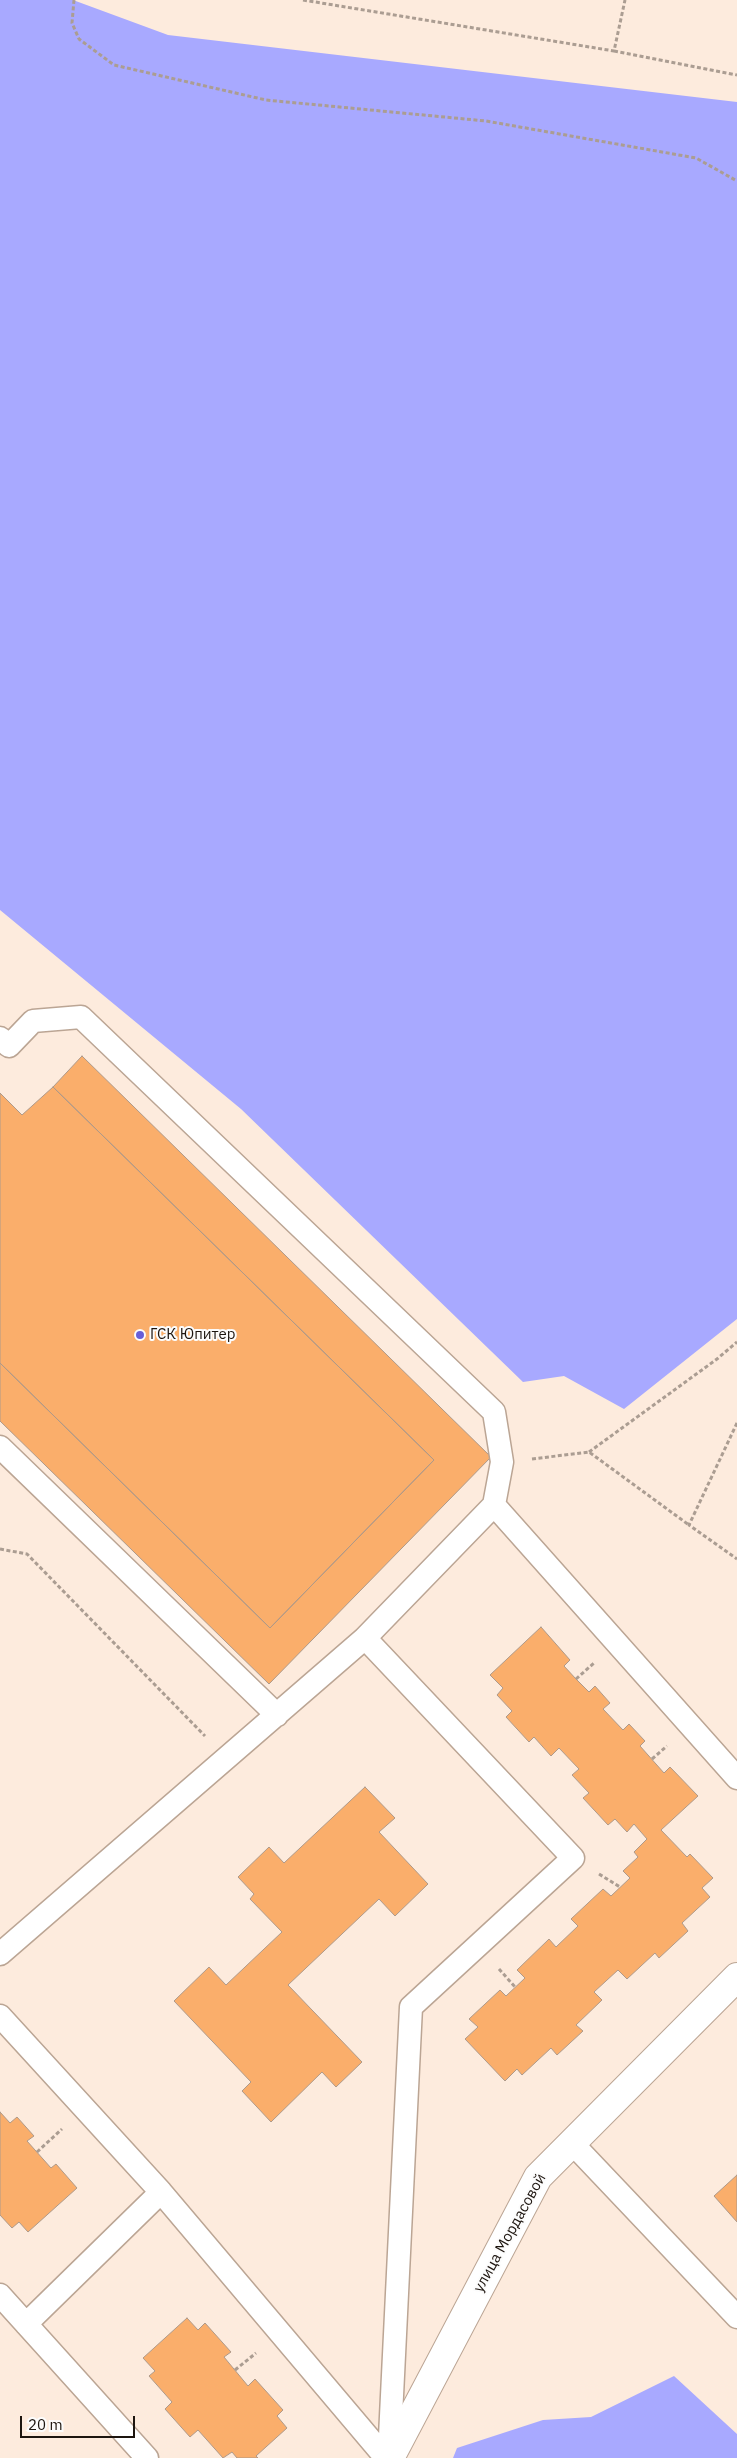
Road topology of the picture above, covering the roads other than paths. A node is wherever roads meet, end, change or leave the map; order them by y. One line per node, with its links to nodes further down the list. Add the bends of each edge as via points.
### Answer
1 (0, 1038): 3 (lane, via 9,1046 33,1021 81,1017 494,1412 502,1462)
2 (0, 1447): 5 (lane)
3 (494, 1505): 4 (lane); 6 (lane)
4 (365, 1638): 5 (lane); 16 (lane, via 573,1858 411,2007)
5 (277, 1714): 7 (lane)
6 (737, 1778)
7 (0, 1954)
8 (737, 1977): 10 (street, улица Мордасовой)
9 (0, 2016): 11 (lane)
10 (572, 2143): 13 (lane); 16 (street, улица Мордасовой, via 538,2177)
11 (161, 2192): 14 (lane); 16 (lane)
12 (0, 2295): 14 (lane)
13 (737, 2318)
14 (26, 2324): 15 (lane)
15 (146, 2458)
16 (388, 2458)

